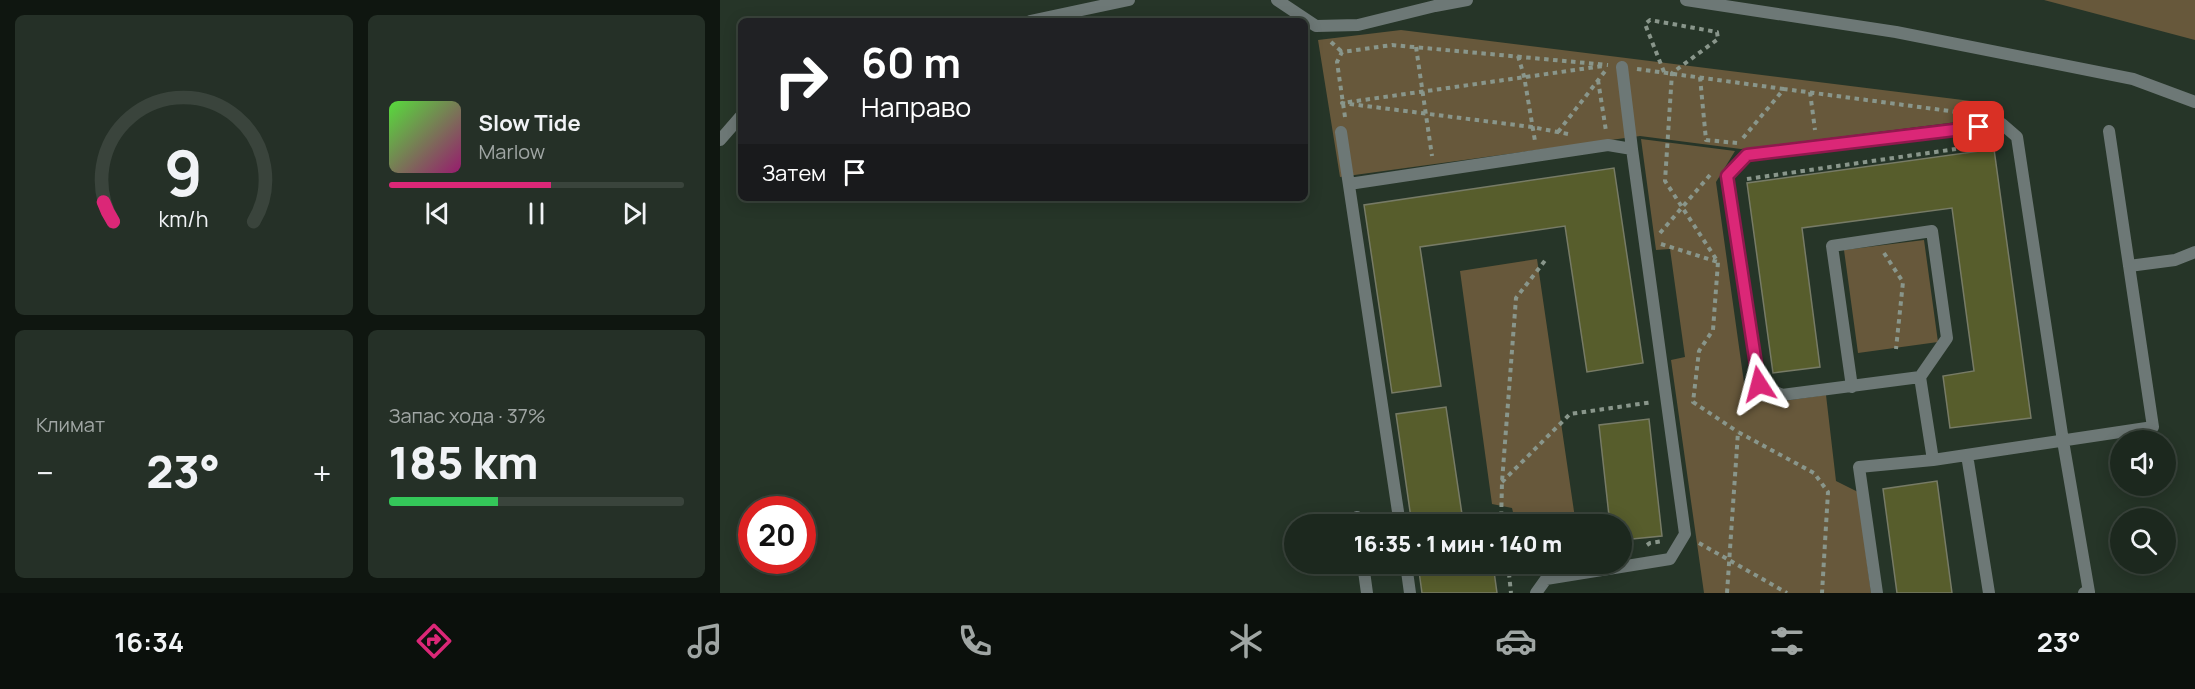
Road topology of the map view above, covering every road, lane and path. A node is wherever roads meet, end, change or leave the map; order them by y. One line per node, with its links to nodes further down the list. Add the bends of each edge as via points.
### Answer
1 (1129, 0): 5 (street)
2 (1277, 0): 6 (street)
3 (1467, 0): 7 (street, via 1358,25 1316,26)
4 (1686, 0): 18 (street, via 1896,32 2110,74)
5 (1044, 18)
6 (1304, 18)
7 (1308, 21)
8 (1416, 47): 9 (path); 16 (path); 19 (path, via 1392,45 1342,52 1337,62)
9 (1518, 56): 10 (path); 13 (path)
10 (1616, 66): 11 (path); 13 (path); 14 (path); 33 (street)
11 (1664, 72): 12 (path); 12 (path, via 1645,24 1650,20 1717,32 1718,39)
12 (1672, 73): 15 (path); 41 (path, via 1665,181)
13 (1524, 76): 16 (path); 22 (path)
14 (1598, 80): 25 (path); 31 (path)
15 (1785, 89)
16 (1421, 92): 19 (path); 20 (path)
17 (1810, 92): 28 (path)
18 (2195, 102)
19 (1342, 103): 20 (path); 23 (path)
20 (1425, 114): 22 (path); 34 (path)
21 (738, 119): 29 (street)
22 (1532, 127): 25 (path); 30 (path, via 1536,147)
23 (1343, 129): 36 (street)
24 (2109, 131): 42 (street)
25 (1559, 132): 26 (path); 27 (path)
26 (1551, 137)
27 (1579, 137)
28 (1816, 137)
29 (720, 140)
30 (1543, 142)
31 (1608, 145): 33 (street); 36 (street)
32 (1957, 148): 35 (path)
33 (1632, 149): 54 (street)
34 (1432, 162)
35 (1740, 180)
36 (1349, 184): 52 (street)
37 (1875, 239): 43 (path, via 1902,282); 44 (street, via 1932,231 1947,338); 45 (street, via 1832,246)
38 (1656, 242): 41 (path)
39 (2195, 252): 42 (street, via 2175,260)
40 (1547, 258): 51 (path, via 1516,298)
41 (1718, 262): 47 (path, via 1713,330 1699,351 1693,402)
42 (2129, 266): 48 (street, via 2153,427)
43 (1896, 349)
44 (1920, 377): 45 (street); 50 (street)
45 (1852, 387): 48 (street, via 1782,396 1759,384 1727,176 1747,155 2002,124 2017,137)
46 (1657, 402): 51 (path, via 1570,414)
47 (1738, 432): 56 (path); 66 (path, via 1815,473 1828,492)
48 (2063, 441): 49 (street); 69 (street, via 2089,592)
49 (1967, 454): 50 (street); 68 (street)
50 (1933, 460): 67 (street, via 1859,467)
51 (1502, 482): 53 (path)
52 (1398, 514)
53 (1501, 514)
54 (1685, 534): 55 (path, via 1676,531 1670,540 1650,543); 56 (path); 63 (street, via 1670,559 1546,579)
55 (1643, 550)
56 (1729, 560): 64 (path); 65 (path)
57 (1364, 574): 60 (street)
58 (1407, 574): 61 (street)
59 (1509, 574): 62 (path)
60 (1367, 593)
61 (1410, 593)
62 (1511, 593)
63 (1536, 593)
64 (1727, 593)
65 (1787, 593)
66 (1822, 593)
67 (1877, 593)
68 (1989, 593)
69 (2084, 593)

